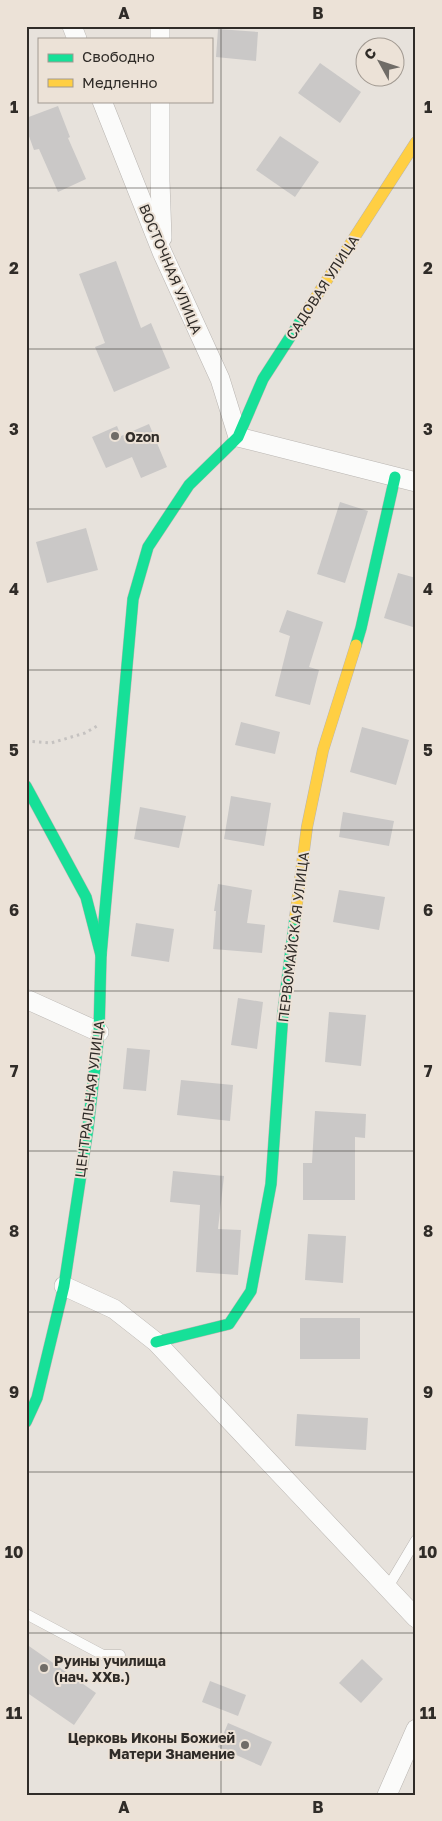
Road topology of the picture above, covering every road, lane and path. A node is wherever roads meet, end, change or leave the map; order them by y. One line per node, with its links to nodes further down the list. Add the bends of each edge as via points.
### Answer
1 (72, 26): 2 (street)
2 (77, 38)
3 (102, 102): 6 (street, ВОСТОЧНАЯ УЛИЦА)
4 (160, 102): 6 (street)
5 (416, 142): 7 (street, САДОВАЯ УЛИЦА, via 263,379)
6 (162, 252): 7 (street, ВОСТОЧНАЯ УЛИЦА, via 220,379)
7 (238, 437): 8 (street); 13 (street, via 189,485 148,547 133,599)
8 (396, 477): 9 (street); 17 (street, ПЕРВОМАЙСКАЯ УЛИЦА, via 361,628 323,750 307,827 283,1012 271,1184 251,1291 229,1324)
9 (416, 482)
10 (101, 723): 11 (path, via 85,733 52,743)
11 (26, 741)
12 (26, 786): 13 (street, ЦЕНТРАЛЬНАЯ УЛИЦА, via 86,897)
13 (100, 955): 15 (street, ЦЕНТРАЛЬНАЯ УЛИЦА)
14 (26, 999): 15 (street)
15 (99, 1032): 16 (street, ЦЕНТРАЛЬНАЯ УЛИЦА)
16 (64, 1286): 17 (street, via 114,1309); 18 (street, ЦЕНТРАЛЬНАЯ УЛИЦА, via 39,1389)
17 (156, 1342): 20 (street)
18 (26, 1422)
19 (416, 1540): 20 (lane)
20 (388, 1587): 22 (street)
21 (26, 1614): 23 (lane, via 103,1655)
22 (416, 1618)
23 (120, 1655)
24 (416, 1729): 25 (street)
25 (387, 1795)

